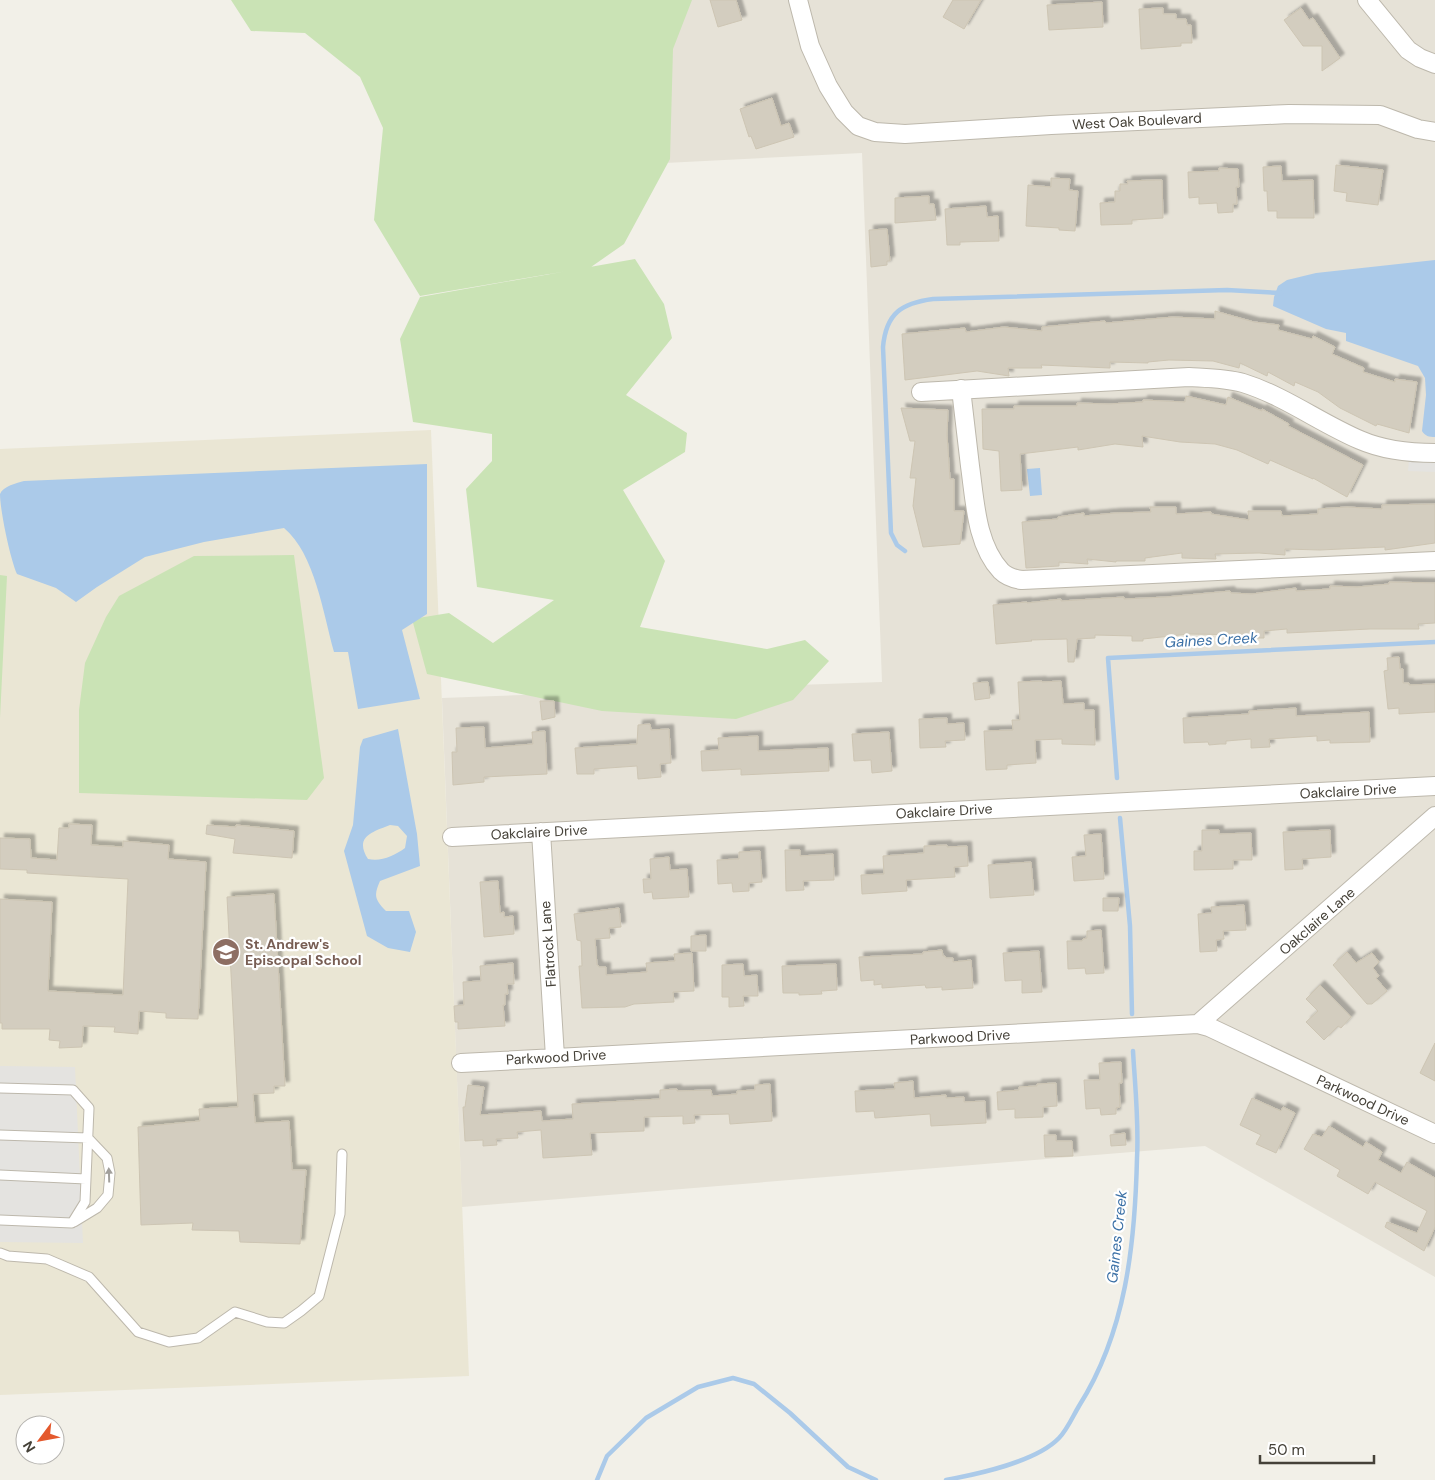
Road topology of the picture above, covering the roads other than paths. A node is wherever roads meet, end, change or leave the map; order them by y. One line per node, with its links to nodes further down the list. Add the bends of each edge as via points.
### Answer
1 (798, 0): 4 (street, West Oak Boulevard, via 810,46 828,86 844,112 858,126 875,132 905,134 1289,114 1380,115)
2 (1368, 0): 3 (street, via 1408,50)
3 (1435, 64)
4 (1435, 132)
5 (961, 390): 6 (street); 7 (street, via 1213,378 1241,382 1268,392 1335,429 1372,444 1392,450); 8 (street, via 980,530 995,564 1011,578)
6 (922, 392)
7 (1435, 453)
8 (1435, 560)
9 (1435, 786): 11 (street, Oakclaire Drive)
10 (1435, 816): 13 (street, Oakclaire Lane)
11 (541, 832): 12 (street, Oakclaire Drive); 14 (street, Flatrock Lane)
12 (452, 837)
13 (1198, 1024): 14 (street, Parkwood Drive); 18 (street, Parkwood Drive)
14 (555, 1057): 15 (street, Parkwood Drive)
15 (461, 1063)
16 (0, 1088): 19 (lane, via 73,1090 89,1108)
17 (0, 1134): 19 (lane)
18 (1435, 1134)
19 (88, 1138): 22 (lane); 24 (lane, one-way to 19, via 97,1208 108,1194 110,1173 107,1158)
20 (342, 1154): 25 (lane, via 340,1214 318,1296 284,1323 267,1322 235,1312 198,1338 169,1342 138,1332 89,1277 48,1259)
21 (0, 1175): 22 (lane)
22 (86, 1179): 24 (lane, via 85,1202)
23 (0, 1220): 24 (lane)
24 (72, 1223)
25 (0, 1253)

